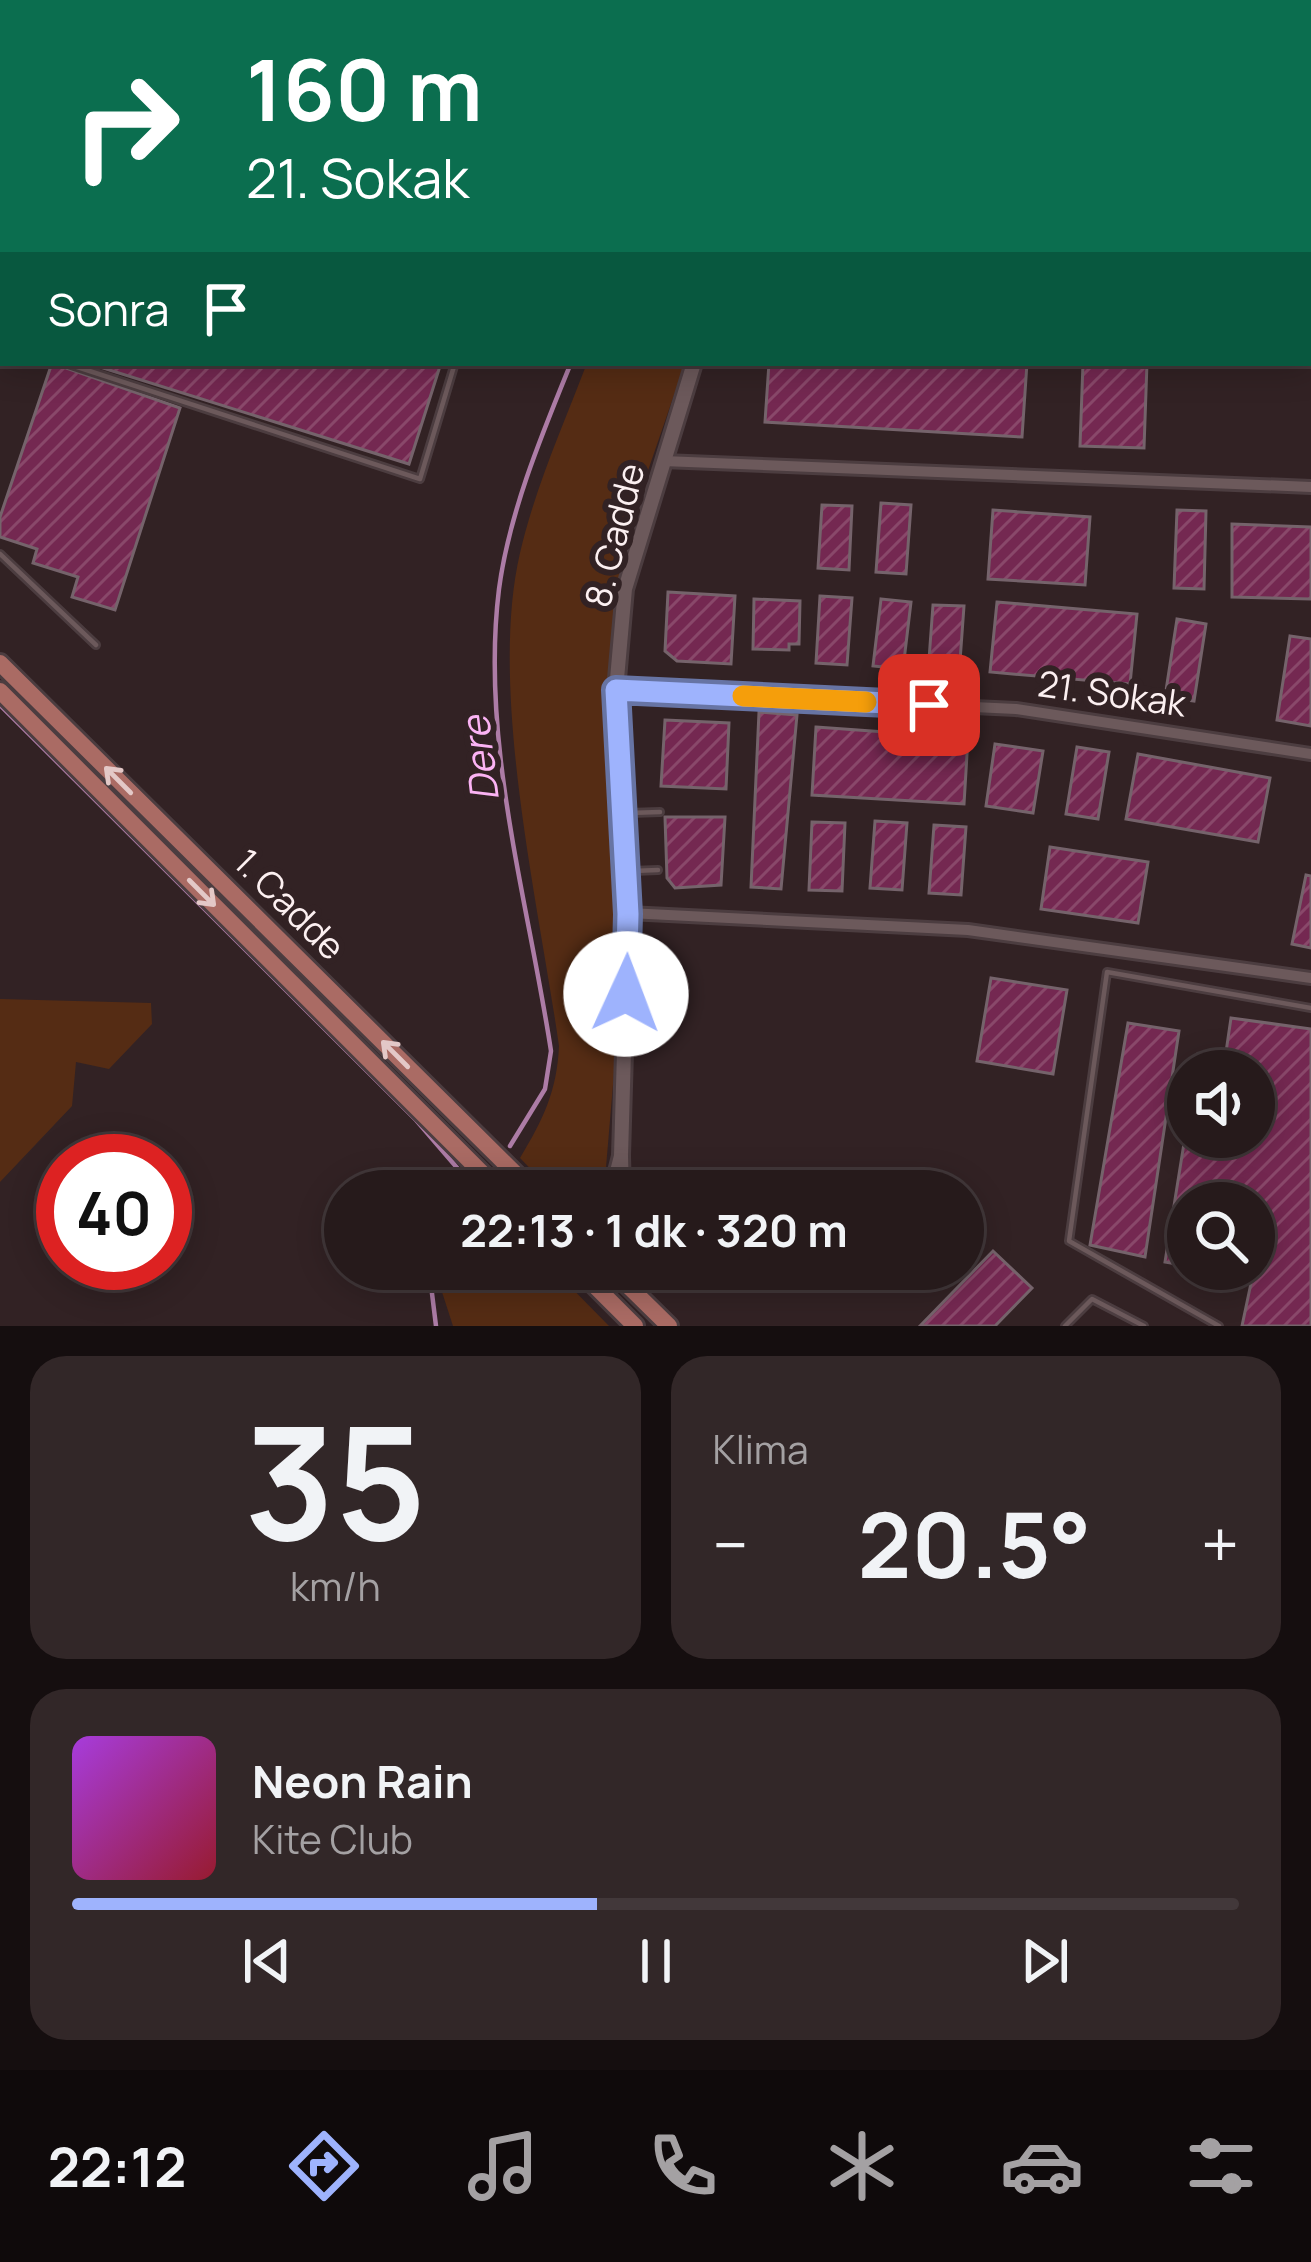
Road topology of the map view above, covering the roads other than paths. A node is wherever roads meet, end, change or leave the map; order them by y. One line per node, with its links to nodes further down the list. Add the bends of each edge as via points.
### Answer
1 (74, 366): 2 (lane, via 420,478)
2 (454, 366)
3 (693, 366): 4 (street, 8. Cadde)
4 (663, 461): 5 (street); 9 (street, 8. Cadde, via 625,589)
5 (1311, 487)
6 (0, 554): 7 (lane)
7 (96, 645)
8 (0, 663): 23 (main road, 1. Cadde, one-way to 8)
9 (616, 690): 11 (street, 21. Sokak, via 1016,709); 13 (street, 8. Cadde)
10 (0, 691): 22 (main road, 1. Cadde, one-way to 22)
11 (1311, 754)
12 (660, 812): 13 (lane)
13 (623, 813): 15 (street, 8. Cadde)
14 (658, 870): 15 (lane)
15 (626, 872): 16 (street, 8. Cadde)
16 (628, 914): 17 (street, via 968,930); 21 (street, 8. Cadde)
17 (1111, 947): 18 (lane); 19 (street)
18 (1107, 972): 20 (lane); 32 (lane, via 1069,1241)
19 (1311, 978)
20 (1311, 1008)
21 (621, 1156): 24 (street, 8. Cadde); 25 (street, 8. Cadde)
22 (479, 1170)
23 (511, 1170)
24 (617, 1170)
25 (621, 1170)
26 (599, 1290): 28 (main road)
27 (637, 1290): 29 (main road)
28 (635, 1326)
29 (669, 1326)
30 (1066, 1326): 31 (lane, via 1092,1299)
31 (1144, 1326)
32 (1219, 1326)

